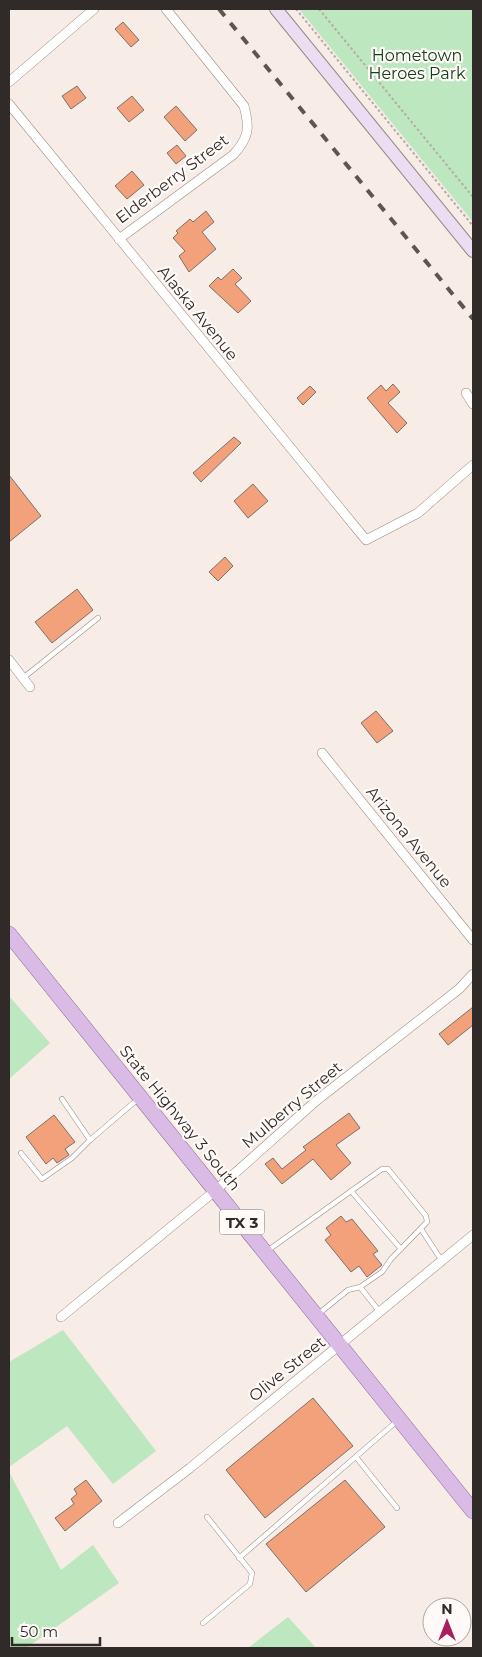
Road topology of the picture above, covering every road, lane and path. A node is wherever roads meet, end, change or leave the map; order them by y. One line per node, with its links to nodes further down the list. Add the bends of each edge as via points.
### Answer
1 (94, 9): 6 (street)
2 (166, 9): 10 (street, Elderberry Street, via 244,106 249,124 244,143 233,155)
3 (276, 9): 11 (street)
4 (296, 9): 9 (path)
5 (319, 9): 8 (path)
6 (9, 82)
7 (9, 104): 10 (street, Alaska Avenue)
8 (473, 197)
9 (473, 226)
10 (119, 239): 14 (street, Alaska Avenue, via 366,540 418,513)
11 (473, 251)
12 (466, 393): 13 (street)
13 (473, 404)
14 (473, 464)
15 (98, 618): 17 (lane)
16 (9, 660): 17 (street)
17 (23, 678): 18 (street)
18 (30, 687)
19 (322, 753): 21 (street, Arizona Avenue)
20 (9, 934): 23 (main road, State Highway 3 South / TX 3)
21 (473, 940)
22 (473, 974): 27 (street, Mulberry Street, via 459,989 316,1101)
23 (140, 1097): 25 (lane); 27 (main road, State Highway 3 South / TX 3)
24 (62, 1098): 25 (lane)
25 (90, 1140): 26 (lane, via 72,1158 42,1179)
26 (21, 1153)
27 (216, 1190): 32 (main road, State Highway 3 South / TX 3); 37 (street, Mulberry Street)
28 (351, 1191): 29 (lane, via 382,1169 388,1169 426,1216 427,1222); 31 (lane); 32 (lane)
29 (421, 1229): 31 (lane); 33 (lane)
30 (473, 1235): 33 (street, Olive Street)
31 (401, 1249): 34 (lane, via 382,1272)
32 (266, 1252): 36 (main road, State Highway 3 South / TX 3)
33 (442, 1261): 35 (street, Olive Street)
34 (360, 1287): 35 (lane); 36 (lane, via 348,1290)
35 (380, 1312): 38 (street, Olive Street)
36 (317, 1315): 38 (main road, State Highway 3 South / TX 3)
37 (61, 1317)
38 (341, 1345): 39 (main road, State Highway 3 South / TX 3); 44 (street, Olive Street)
39 (400, 1419): 40 (lane); 42 (main road, State Highway 3 South / TX 3)
40 (356, 1457): 41 (lane); 45 (lane)
41 (397, 1508)
42 (473, 1511)
43 (207, 1517): 45 (lane)
44 (118, 1523)
45 (239, 1558): 46 (lane, via 252,1573 250,1584)
46 (204, 1623)

